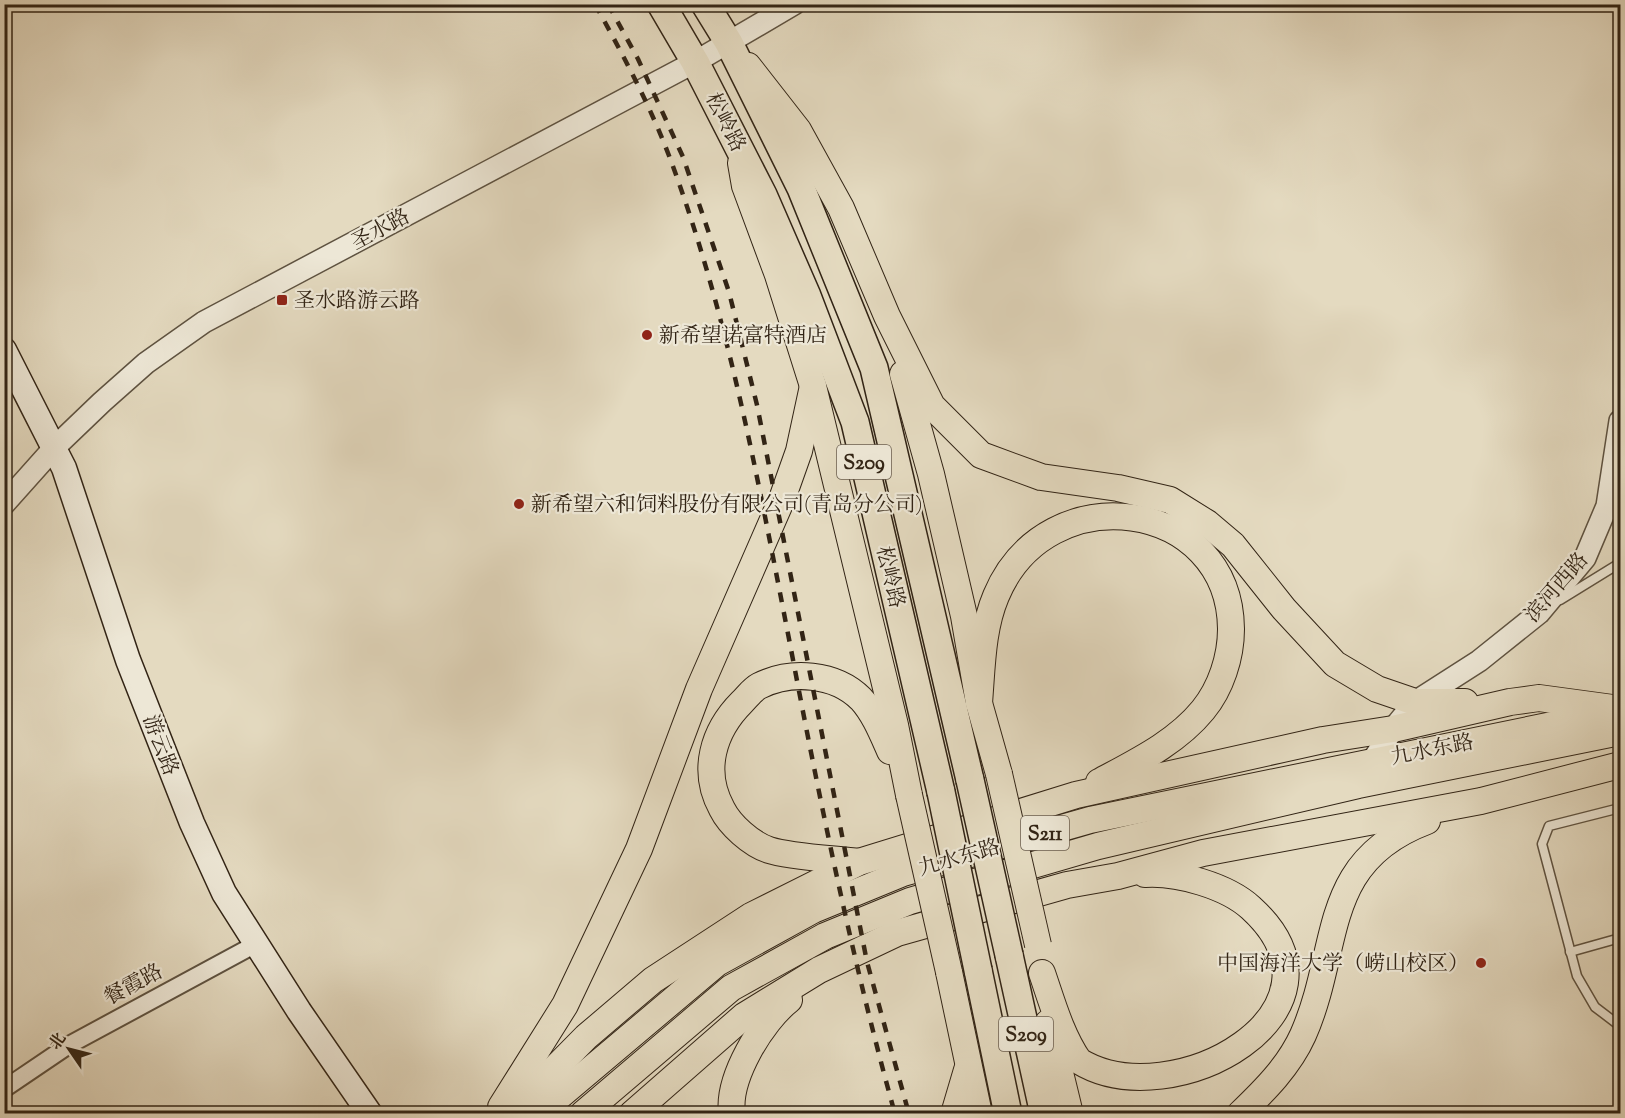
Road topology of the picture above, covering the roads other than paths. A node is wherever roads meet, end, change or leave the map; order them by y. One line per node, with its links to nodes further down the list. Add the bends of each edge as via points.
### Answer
1 (661, 4): 5 (highway, 松岭路 / S209)
2 (705, 4): 4 (highway, 松岭路 / S209)
3 (794, 4): 4 (street, 圣水路)
4 (729, 43): 5 (street, 圣水路); 7 (main road, via 798,130 841,208); 52 (highway, 松岭路 / S209, bridge, via 801,188 874,368)
5 (695, 62): 6 (highway, 松岭路 / S209); 12 (street, 圣水路, via 204,322 146,363)
6 (738, 148): 10 (main road, via 745,186); 51 (highway, 松岭路 / S209, bridge, via 807,296 855,422 941,792)
7 (887, 316): 16 (main road, via 932,406 981,455 1041,477 1170,500 1233,545 1335,664 1377,689); 18 (main road, via 931,474 964,616)
8 (4, 350): 12 (main road, 游云路)
9 (4, 386): 12 (main road, 游云路)
10 (813, 386): 25 (main road); 43 (main road, via 799,451 782,499 699,689 639,849 565,1005)
11 (1620, 421): 15 (street, 滨河西路, via 1607,506 1594,537 1585,558)
12 (48, 455): 13 (street, 圣水路); 32 (main road, 游云路, via 181,825 215,898)
13 (4, 504)
14 (1620, 563): 15 (lane)
15 (1539, 613): 16 (street, 滨河西路, via 1479,661)
16 (1415, 702): 17 (main road); 20 (street, 滨河西路)
17 (1510, 702): 19 (main road, via 1539,698); 20 (main road)
18 (979, 703): 26 (main road, via 986,629 996,595 1017,560 1048,534 1083,518 1110,514 1135,517 1159,525 1201,554 1215,570 1231,617 1231,644 1216,689 1205,708 1154,752); 35 (main road, bridge, via 999,774)
19 (1620, 710): 22 (main road, 九水东路 / S211)
20 (1393, 729): 22 (street, 滨河西路); 26 (main road, via 1323,740)
21 (1620, 732): 24 (main road, 九水东路 / S211)
22 (1372, 761): 24 (street, 滨河西路); 45 (main road, 九水东路 / S211, via 1090,820 903,873 813,910 717,963)
23 (1620, 765): 27 (main road)
24 (1358, 785): 46 (main road, 九水东路 / S211, via 1098,846 910,901 825,936 731,988)
25 (909, 795): 29 (main road, via 880,727 861,699 841,686 815,676 796,676 758,687 729,716 713,750 709,773 728,821 768,850); 37 (main road, bridge)
26 (1076, 795): 29 (main road)
27 (1481, 801): 30 (main road, via 1203,853); 54 (main road, via 1402,830 1376,848 1357,870 1334,920 1317,995 1302,1038 1274,1082)
28 (1620, 808): 33 (lane, via 1549,826 1544,835 1542,844)
29 (860, 862): 44 (main road, via 751,916 653,980 586,1037)
30 (1118, 876): 34 (main road, via 1067,885 897,933); 38 (main road, via 1149,874 1221,888 1242,899 1272,932 1284,973 1281,1015 1268,1044)
31 (1620, 938): 33 (lane)
32 (252, 946): 39 (street, 餐霞路, via 69,1045); 41 (main road, 游云路); 42 (main road, 游云路)
33 (1570, 952): 36 (lane, via 1577,976 1595,1007)
34 (839, 960): 47 (main road, via 744,1016); 48 (main road, via 774,1011 739,1068)
35 (1042, 973): 40 (main road, via 1079,1062); 53 (main road, via 1045,1010)
36 (1620, 1026)
37 (968, 1067): 49 (main road); 50 (main road)
38 (1249, 1069)
39 (4, 1089)
40 (1122, 1100)
41 (354, 1113)
42 (370, 1113)
43 (497, 1113)
44 (510, 1113)
45 (538, 1113)
46 (583, 1113)
47 (632, 1113)
48 (732, 1113)
49 (954, 1113)
50 (979, 1113)
51 (1008, 1113)
52 (1044, 1113)
53 (1070, 1113)
54 (1240, 1113)

